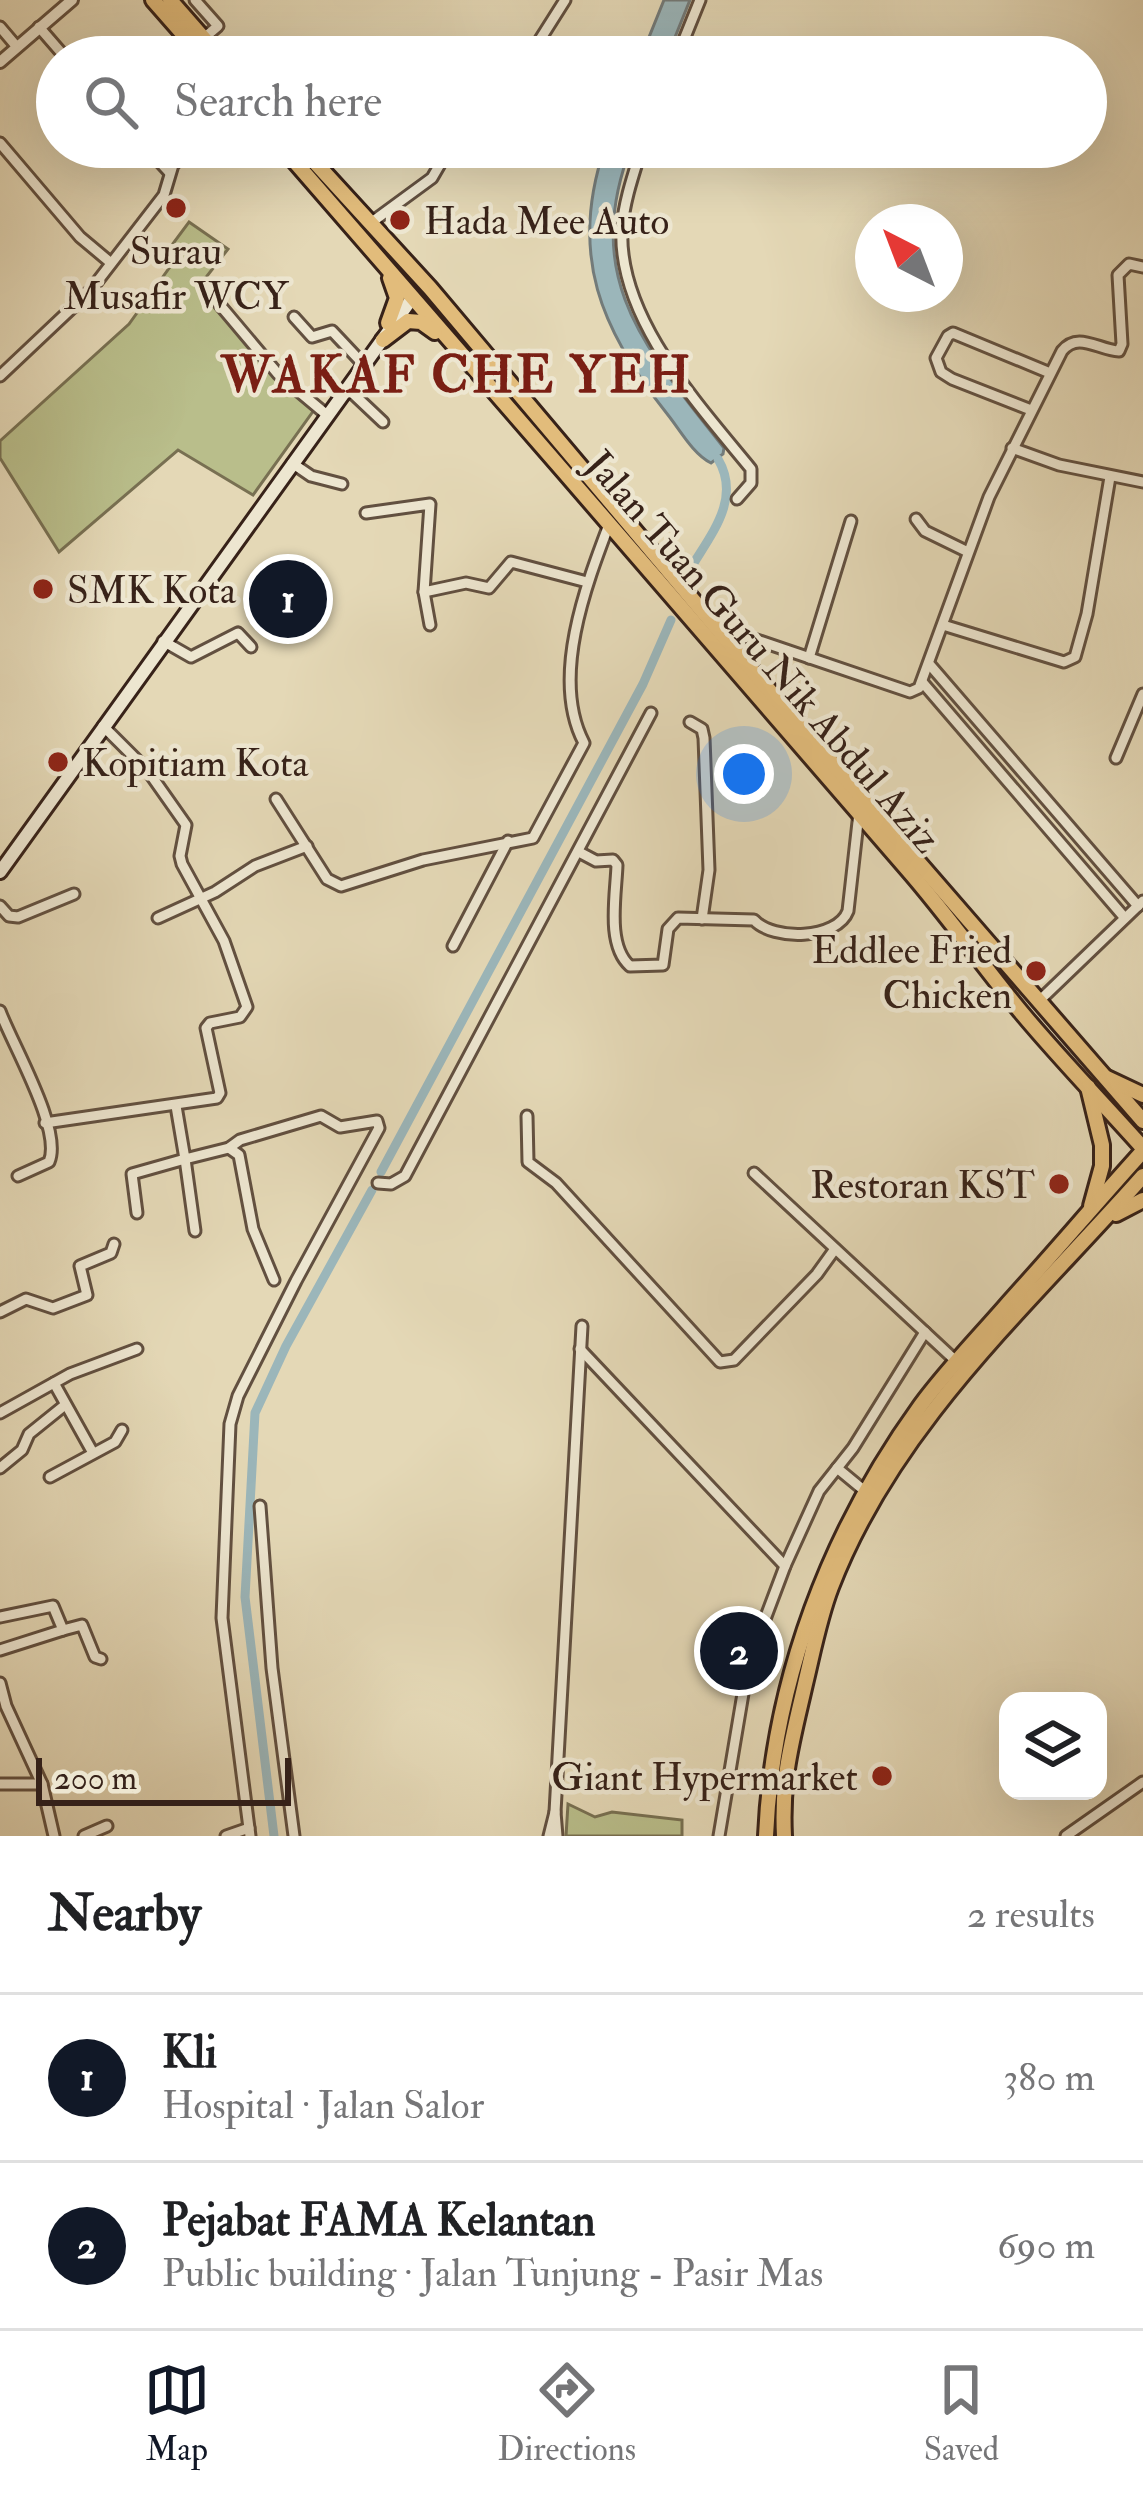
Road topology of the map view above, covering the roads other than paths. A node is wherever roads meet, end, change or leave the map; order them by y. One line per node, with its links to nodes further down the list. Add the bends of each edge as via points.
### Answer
1 (72, 0): 8 (street)
2 (153, 0): 10 (main road)
3 (195, 0): 12 (street, via 218,26)
4 (566, 0): 13 (street)
5 (700, 0): 14 (street)
6 (176, 2): 11 (main road)
7 (0, 27): 15 (street)
8 (39, 27): 9 (street); 15 (street)
9 (47, 36)
10 (185, 36)
11 (202, 36)
12 (206, 36)
13 (543, 36)
14 (685, 36)
15 (17, 47): 16 (street)
16 (0, 62)
17 (0, 143): 28 (street)
18 (165, 168): 25 (street)
19 (173, 168): 25 (street)
20 (300, 168): 27 (main road, Jalan Tuan Guru Nik Abdul Aziz)
21 (319, 168): 31 (main road, via 408,277)
22 (320, 168): 26 (main road, Jalan Tuan Guru Nik Abdul Aziz)
23 (438, 168): 26 (street)
24 (637, 168): 49 (street, via 622,234 632,297 751,469)
25 (169, 172): 28 (street, via 164,195)
26 (372, 222): 37 (main road, Jalan Tuan Guru Nik Abdul Aziz)
27 (361, 237): 31 (main road, Jalan Tuan Guru Nik Abdul Aziz); 33 (main road, via 397,291)
28 (111, 263): 39 (street)
29 (1143, 267): 38 (street, via 1129,264 1118,275 1119,352 1073,340)
30 (204, 286): 42 (street, via 278,374)
31 (413, 298): 33 (main road); 34 (main road); 35 (main road, Jalan Tuan Guru Nik Abdul Aziz); 37 (main road, via 430,302)
32 (294, 317): 36 (street, via 312,338 332,332)
33 (388, 323): 36 (main road)
34 (383, 340): 35 (main road, via 414,320); 36 (main road)
35 (456, 351): 53 (main road, Jalan Tuan Guru Nik Abdul Aziz)
36 (366, 362): 40 (main road)
37 (500, 374): 60 (main road, Jalan Tuan Guru Nik Abdul Aziz)
38 (1050, 374): 41 (street); 41 (street, via 953,332 942,347 941,372)
39 (0, 376)
40 (347, 388): 42 (main road); 43 (street)
41 (1031, 410): 44 (street)
42 (327, 415): 45 (main road)
43 (383, 422)
44 (1012, 448): 46 (street); 54 (street)
45 (292, 463): 48 (street); 59 (main road)
46 (1110, 477): 47 (street); 57 (street, via 1075,658 1064,662)
47 (1143, 482)
48 (342, 484)
49 (737, 500)
50 (366, 513): 56 (street, via 430,504)
51 (916, 519): 54 (street)
52 (851, 520): 62 (street)
53 (610, 522): 55 (street); 71 (main road, Jalan Tuan Guru Nik Abdul Aziz)
54 (968, 552): 57 (street)
55 (587, 582): 56 (street, via 511,562 489,588 466,583); 72 (street, via 576,618 571,711 584,743 533,838)
56 (424, 592): 58 (street)
57 (943, 625): 63 (street)
58 (430, 626)
59 (163, 641): 61 (street, via 190,657 238,633); 68 (main road)
60 (728, 641): 62 (street, via 748,637); 84 (main road, Jalan Tuan Guru Nik Abdul Aziz)
61 (251, 647)
62 (809, 658): 64 (street, via 910,692)
63 (930, 665): 64 (street); 78 (street)
64 (923, 683): 80 (street)
65 (1143, 694): 69 (street)
66 (651, 713): 74 (street)
67 (690, 722): 82 (street, via 704,738 709,870)
68 (104, 726): 75 (main road); 77 (street, via 186,825 180,856)
69 (1116, 758)
70 (276, 799): 73 (street)
71 (859, 813): 82 (street, via 842,924 775,932 754,920); 87 (main road, Jalan Tuan Guru Nik Abdul Aziz)
72 (508, 841): 73 (street, via 341,886 327,879); 83 (street)
73 (307, 846): 77 (street)
74 (579, 852): 82 (street, via 617,865 618,950 630,967 663,965 670,924); 99 (street, via 405,1176)
75 (0, 872)
76 (74, 894): 79 (street, via 18,917)
77 (200, 896): 81 (street); 89 (street, via 248,1007 240,1018 206,1028 220,1096)
78 (1140, 904): 80 (street)
79 (0, 906)
80 (1124, 917): 84 (street)
81 (158, 918)
82 (702, 919)
83 (453, 946)
84 (1038, 1002): 86 (main road, Jalan Tuan Guru Nik Abdul Aziz)
85 (0, 1011): 92 (street)
86 (1102, 1077): 88 (main road); 91 (main road, Jalan Tuan Guru Nik Abdul Aziz)
87 (1088, 1087): 94 (main road, Jalan Tuan Guru Nik Abdul Aziz); 102 (main road, via 1102,1145)
88 (1143, 1095)
89 (176, 1106): 92 (street); 95 (street)
90 (527, 1116): 105 (street, via 528,1162 720,1362 734,1360)
91 (1143, 1121)
92 (45, 1124): 97 (street, via 52,1157)
93 (229, 1148): 95 (street); 106 (street, via 239,1155 253,1229); 133 (street, via 321,1116 340,1127 377,1121 379,1128 230,1424 222,1618)
94 (1143, 1149): 102 (main road)
95 (185, 1159): 101 (street, via 132,1174); 103 (street)
96 (754, 1173): 105 (street)
97 (18, 1176)
98 (1143, 1176): 102 (main road)
99 (378, 1183)
100 (1143, 1200): 102 (main road)
101 (137, 1213)
102 (1096, 1216): 112 (main road); 141 (main road, via 933,1410 843,1559 820,1619 782,1786)
103 (194, 1231)
104 (114, 1244): 107 (street, via 80,1266 87,1295 52,1308 26,1299)
105 (835, 1249): 109 (street)
106 (274, 1280)
107 (0, 1312)
108 (582, 1326): 111 (street)
109 (925, 1332): 112 (street); 119 (street)
110 (137, 1349): 113 (street)
111 (580, 1349): 123 (street); 138 (street)
112 (957, 1362): 121 (main road)
113 (54, 1383): 114 (street); 115 (street)
114 (65, 1405): 117 (street); 118 (street)
115 (0, 1413)
116 (122, 1430): 117 (street)
117 (93, 1453): 120 (street)
118 (0, 1468)
119 (837, 1468): 121 (street); 123 (street, via 814,1498)
120 (50, 1477)
121 (866, 1492): 140 (main road, via 827,1570 790,1677)
122 (260, 1506): 137 (street)
123 (785, 1566): 139 (street, via 748,1664)
124 (0, 1617): 125 (street, via 49,1604)
125 (63, 1630): 126 (street); 127 (street, via 82,1625)
126 (0, 1650)
127 (101, 1659)
128 (0, 1683): 131 (street)
129 (1143, 1782): 142 (street)
130 (0, 1784): 131 (street)
131 (42, 1784): 134 (street)
132 (106, 1826): 135 (street)
133 (249, 1832): 136 (street)
134 (54, 1836)
135 (85, 1836)
136 (226, 1836)
137 (294, 1836)
138 (552, 1836)
139 (719, 1836)
140 (766, 1836)
141 (780, 1836)
142 (1066, 1836)

